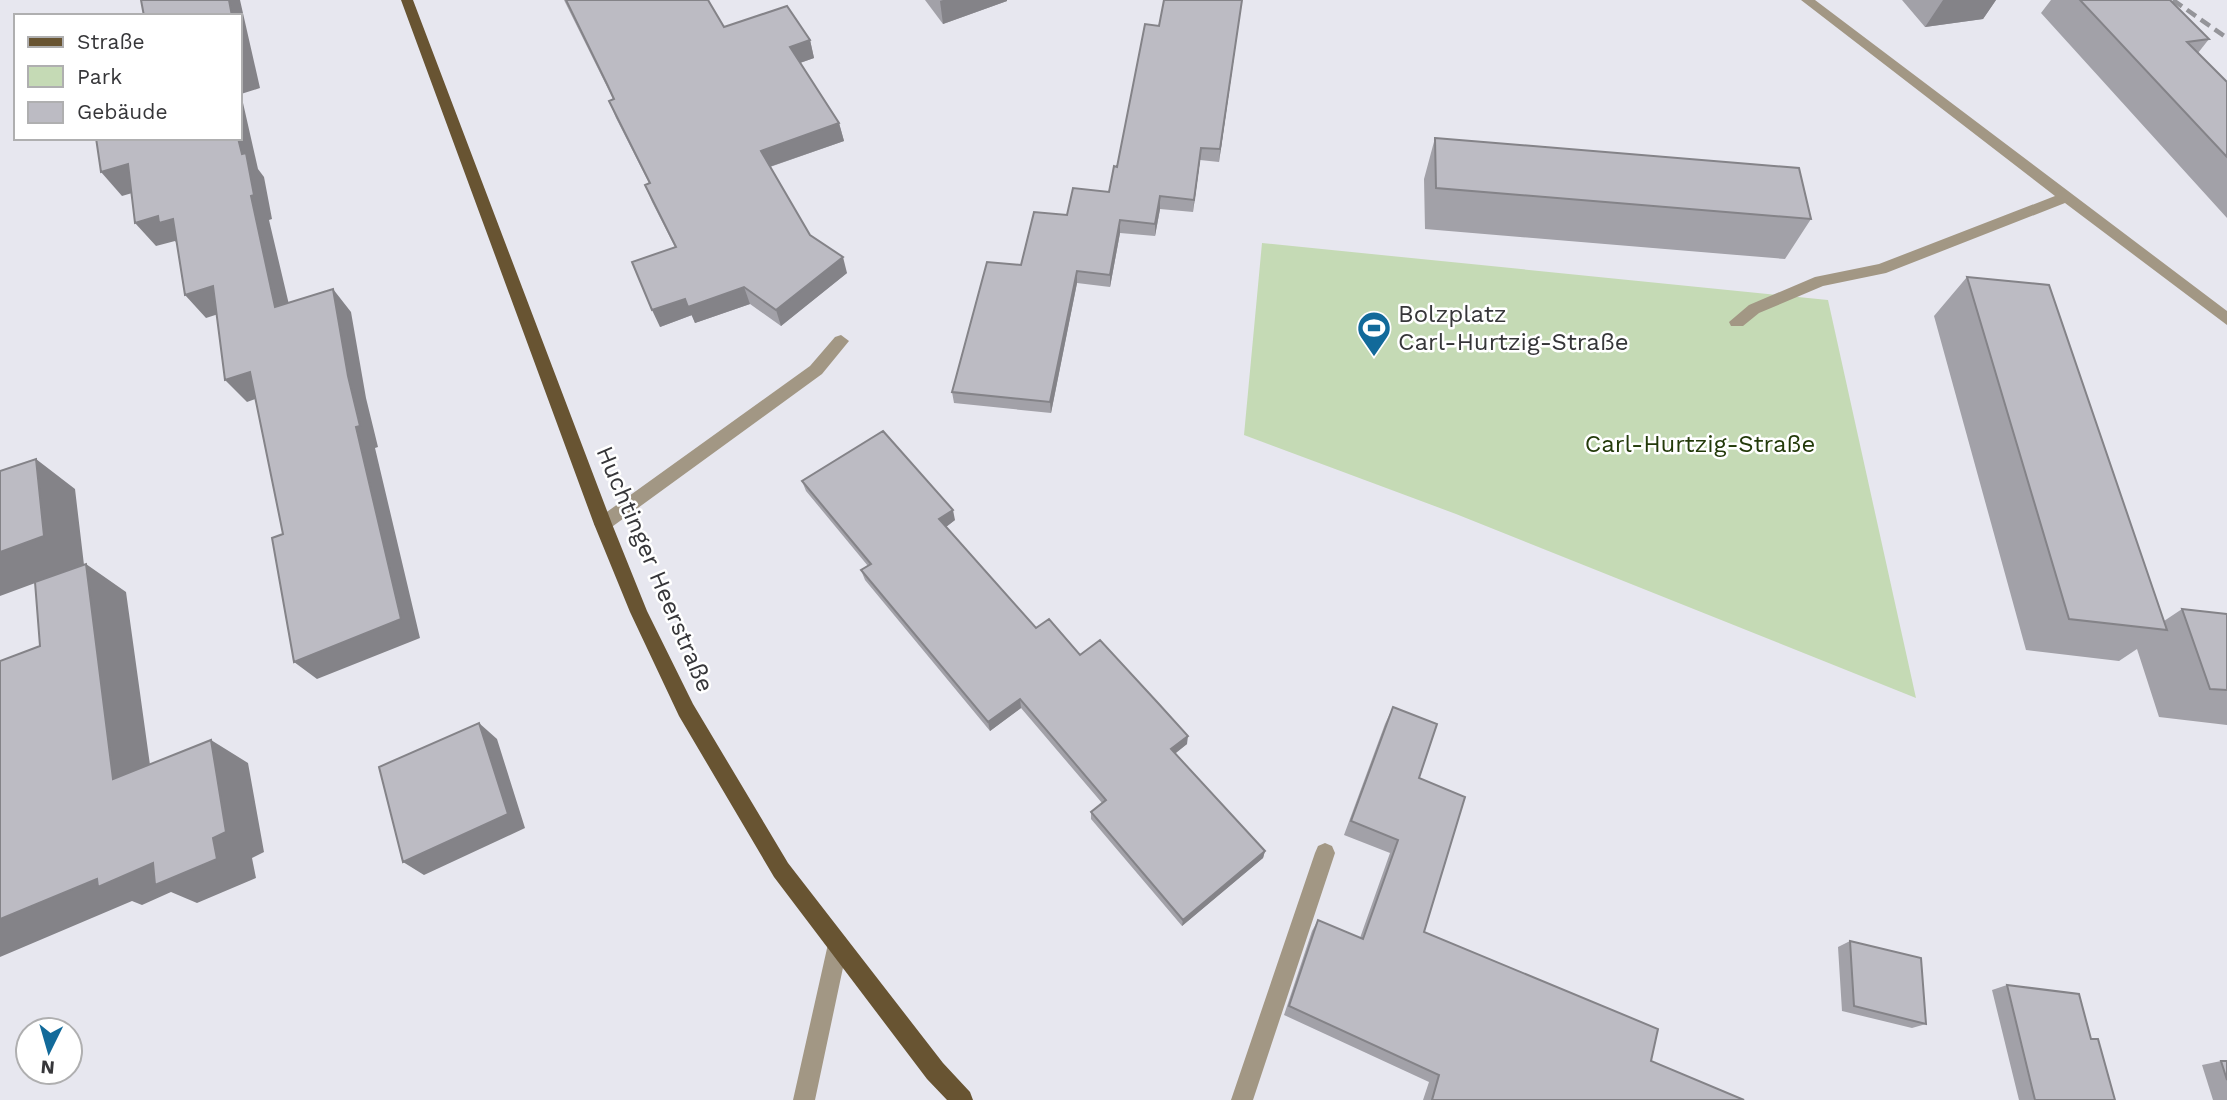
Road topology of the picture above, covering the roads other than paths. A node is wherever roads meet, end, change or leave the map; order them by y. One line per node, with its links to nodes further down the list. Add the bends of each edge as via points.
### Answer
1 (407, 0): 7 (main road, Huchtinger Heerstraße)
2 (1807, 0): 3 (street)
3 (2067, 197): 4 (street); 5 (street, via 1881,269 1820,281 1754,309)
4 (2227, 319)
5 (1737, 322)
6 (841, 341): 7 (street, via 816,370)
7 (603, 524): 9 (main road, Huchtinger Heerstraße, via 686,710 781,870)
8 (1325, 853): 12 (street)
9 (838, 944): 10 (street); 11 (main road, Huchtinger Heerstraße)
10 (804, 1100)
11 (962, 1100)
12 (1241, 1100)

